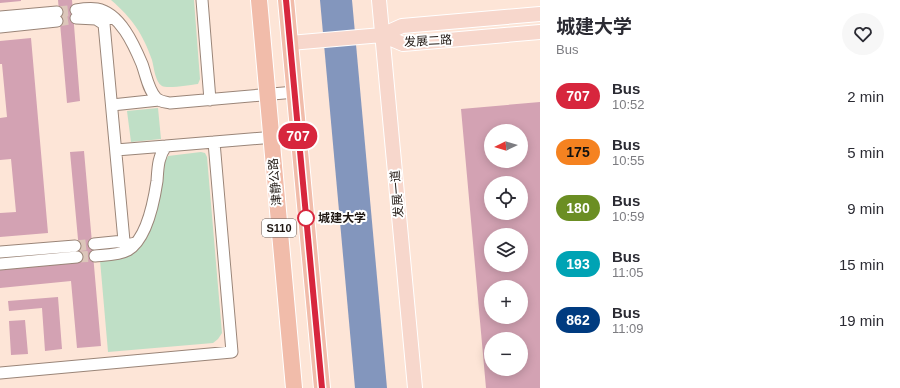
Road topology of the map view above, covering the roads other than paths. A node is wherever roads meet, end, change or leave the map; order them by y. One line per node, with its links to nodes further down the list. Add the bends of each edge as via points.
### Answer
1 (202, 0): 18 (lane)
2 (259, 0): 14 (highway, 津静公路 / S110)
3 (286, 0): 12 (highway, S110)
4 (378, 0): 11 (main road, 发展一道)
5 (540, 14): 11 (main road, 发展二路, via 402,26)
6 (0, 17): 9 (lane, via 57,16)
7 (114, 18): 8 (lane, via 106,19); 8 (lane, via 98,9 76,14 96,19); 17 (lane, via 131,41 149,86)
8 (104, 24): 19 (lane)
9 (0, 27)
10 (540, 32): 11 (main road, 发展二路, via 403,44)
11 (382, 35): 12 (main road); 36 (main road, 发展一道)
12 (290, 43): 13 (highway, S110)
13 (292, 66): 14 (highway, via 287,74 281,77 274,76); 15 (highway, S110)
14 (265, 68): 16 (highway, 津静公路 / S110)
15 (295, 92): 16 (lane); 20 (highway, S110)
16 (267, 94): 18 (lane); 21 (highway, 津静公路 / S110)
17 (159, 100): 18 (lane, via 170,103); 19 (lane)
18 (210, 100)
19 (112, 105): 24 (lane)
20 (298, 135): 21 (lane); 35 (highway, S110)
21 (271, 138): 22 (lane); 34 (highway, 津静公路 / S110)
22 (214, 142): 23 (lane); 33 (lane, via 232,352)
23 (166, 146): 24 (lane); 26 (lane, via 159,158 149,218)
24 (116, 150): 25 (lane)
25 (124, 241): 26 (lane, via 126,245); 27 (lane)
26 (136, 243): 30 (lane, via 122,252)
27 (94, 244)
28 (75, 246): 29 (lane)
29 (0, 252)
30 (95, 256)
31 (77, 257): 32 (lane)
32 (0, 264)
33 (0, 373)
34 (294, 388)
35 (322, 388)
36 (415, 388)

